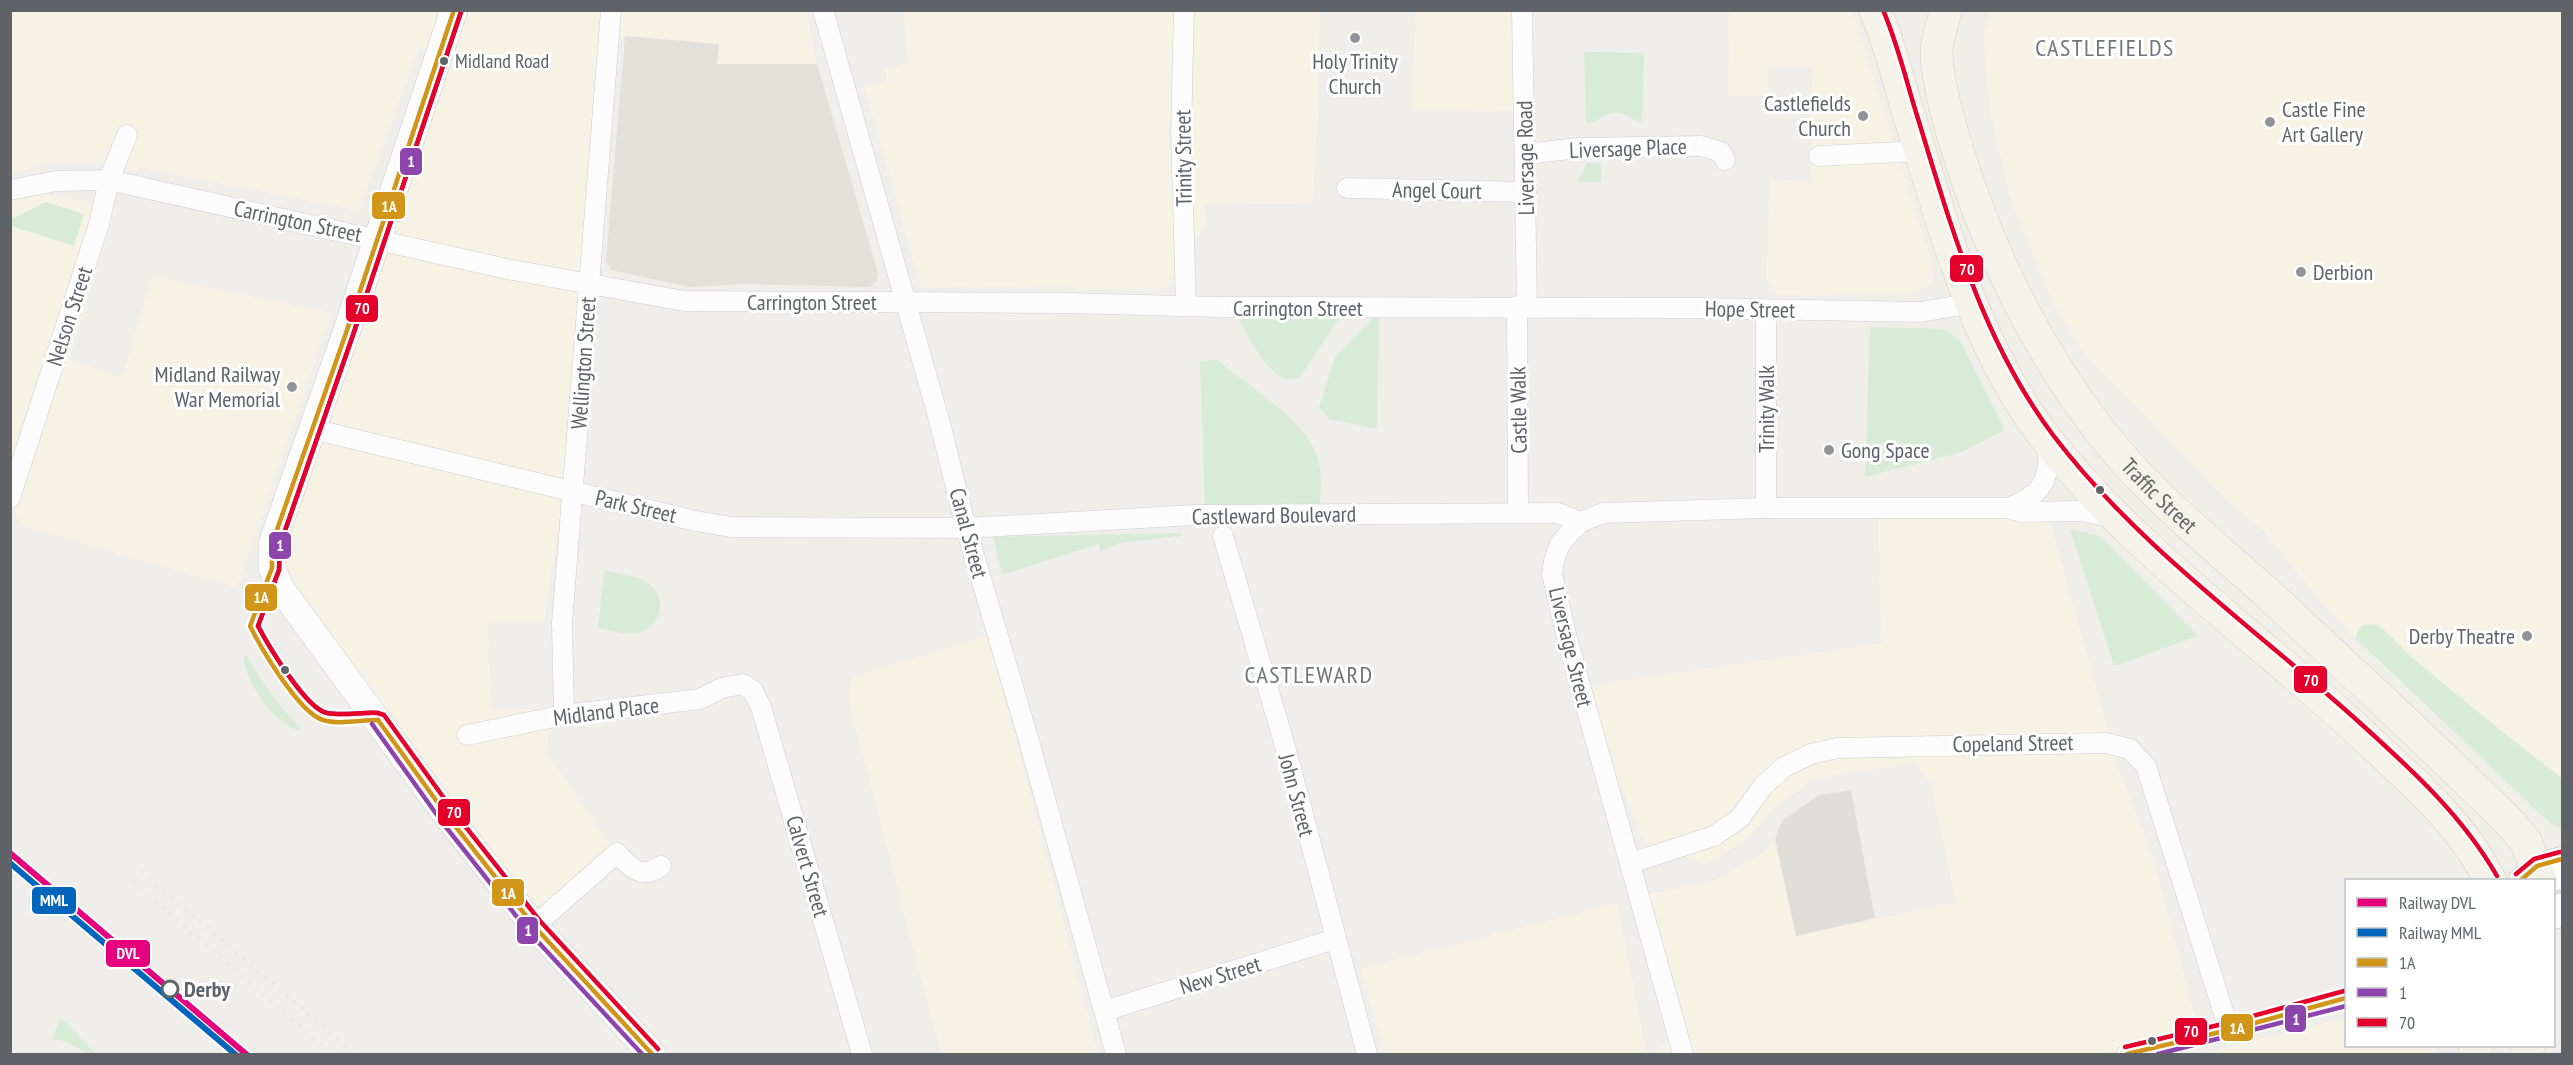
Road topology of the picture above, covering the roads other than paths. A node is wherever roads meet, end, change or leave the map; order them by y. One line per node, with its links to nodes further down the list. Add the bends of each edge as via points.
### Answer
1 (454, 10): 17 (main road)
2 (610, 10): 18 (street, Wellington Street)
3 (823, 10): 19 (street, Canal Street)
4 (1184, 10): 21 (street, Trinity Street, via 1181,85)
5 (1522, 10): 10 (street, Liversage Road)
6 (1875, 10): 9 (main road, Traffic Street)
7 (1946, 10): 40 (main road, Traffic Street, via 1937,58 1972,196 2017,298 2084,409 2163,501 2511,824)
8 (127, 135): 13 (street, Nelson Street)
9 (1920, 151): 11 (street); 20 (main road, Traffic Street)
10 (1526, 154): 12 (street, Liversage Place, via 1578,148 1701,146 1721,152); 16 (street, Liversage Road)
11 (1819, 156)
12 (1725, 160)
13 (109, 180): 15 (street, Carrington Street, via 57,181); 17 (street, Carrington Street); 27 (street, Nelson Street, via 99,224)
14 (1347, 188): 16 (street, Angel Court)
15 (10, 190)
16 (1526, 192): 22 (street, Liversage Road)
17 (378, 238): 18 (street, Carrington Street); 24 (main road)
18 (589, 284): 19 (street, Carrington Street, via 658,298 710,303); 26 (street, Wellington Street)
19 (906, 302): 21 (street, Carrington Street); 33 (street, Canal Street)
20 (1972, 303): 23 (street, Hope Street, via 1921,312); 25 (main road, Traffic Street, via 2005,373)
21 (1186, 305): 22 (street, Carrington Street)
22 (1522, 306): 23 (street, Hope Street); 30 (street, Castle Walk)
23 (1766, 310): 28 (street, Trinity Walk)
24 (312, 429): 26 (street, Park Street); 42 (main road, via 272,544 272,568 281,589 448,817)
25 (2046, 440): 29 (street, Liversage Street, via 2048,468 2042,485 2032,498); 31 (main road, Traffic Street)
26 (573, 492): 33 (street, Park Street, via 731,527); 36 (street, Wellington Street, via 562,623)
27 (10, 498)
28 (1766, 508): 29 (street, Liversage Street); 32 (street, Liversage Street, via 1603,513)
29 (2008, 508): 31 (street, Liversage Street, via 2021,512 2080,511)
30 (1518, 513): 32 (street, Castleward Boulevard, via 1558,513); 33 (street, Castleward Boulevard, via 1194,515)
31 (2120, 519): 41 (main road, Traffic Street, via 2411,780 2463,835)
32 (1581, 522): 38 (street, Liversage Street, via 1560,544 1552,574)
33 (966, 528): 45 (street, Canal Street)
34 (1223, 536): 43 (street, John Street)
35 (743, 684): 36 (street, Midland Place, via 722,688 700,699); 48 (street, Calvert Street, via 761,706)
36 (564, 715): 37 (street, Midland Place)
37 (467, 735)
38 (1631, 863): 46 (street, Copeland Street, via 1714,836 1740,818 1762,786 1784,768 1824,750 1847,746 2079,741 2117,744 2135,752 2146,766); 51 (street, Liversage Street)
39 (661, 866): 42 (street, via 644,873 636,871 617,853)
40 (2546, 874)
41 (2489, 879)
42 (534, 926): 47 (main road)
43 (1335, 939): 45 (street, New Street); 50 (street, John Street)
44 (2345, 998): 46 (street)
45 (1104, 1011): 49 (street, Canal Street)
46 (2229, 1030): 52 (street)
47 (652, 1054)
48 (862, 1054)
49 (1116, 1054)
50 (1367, 1054)
51 (1683, 1054)
52 (2127, 1054)

